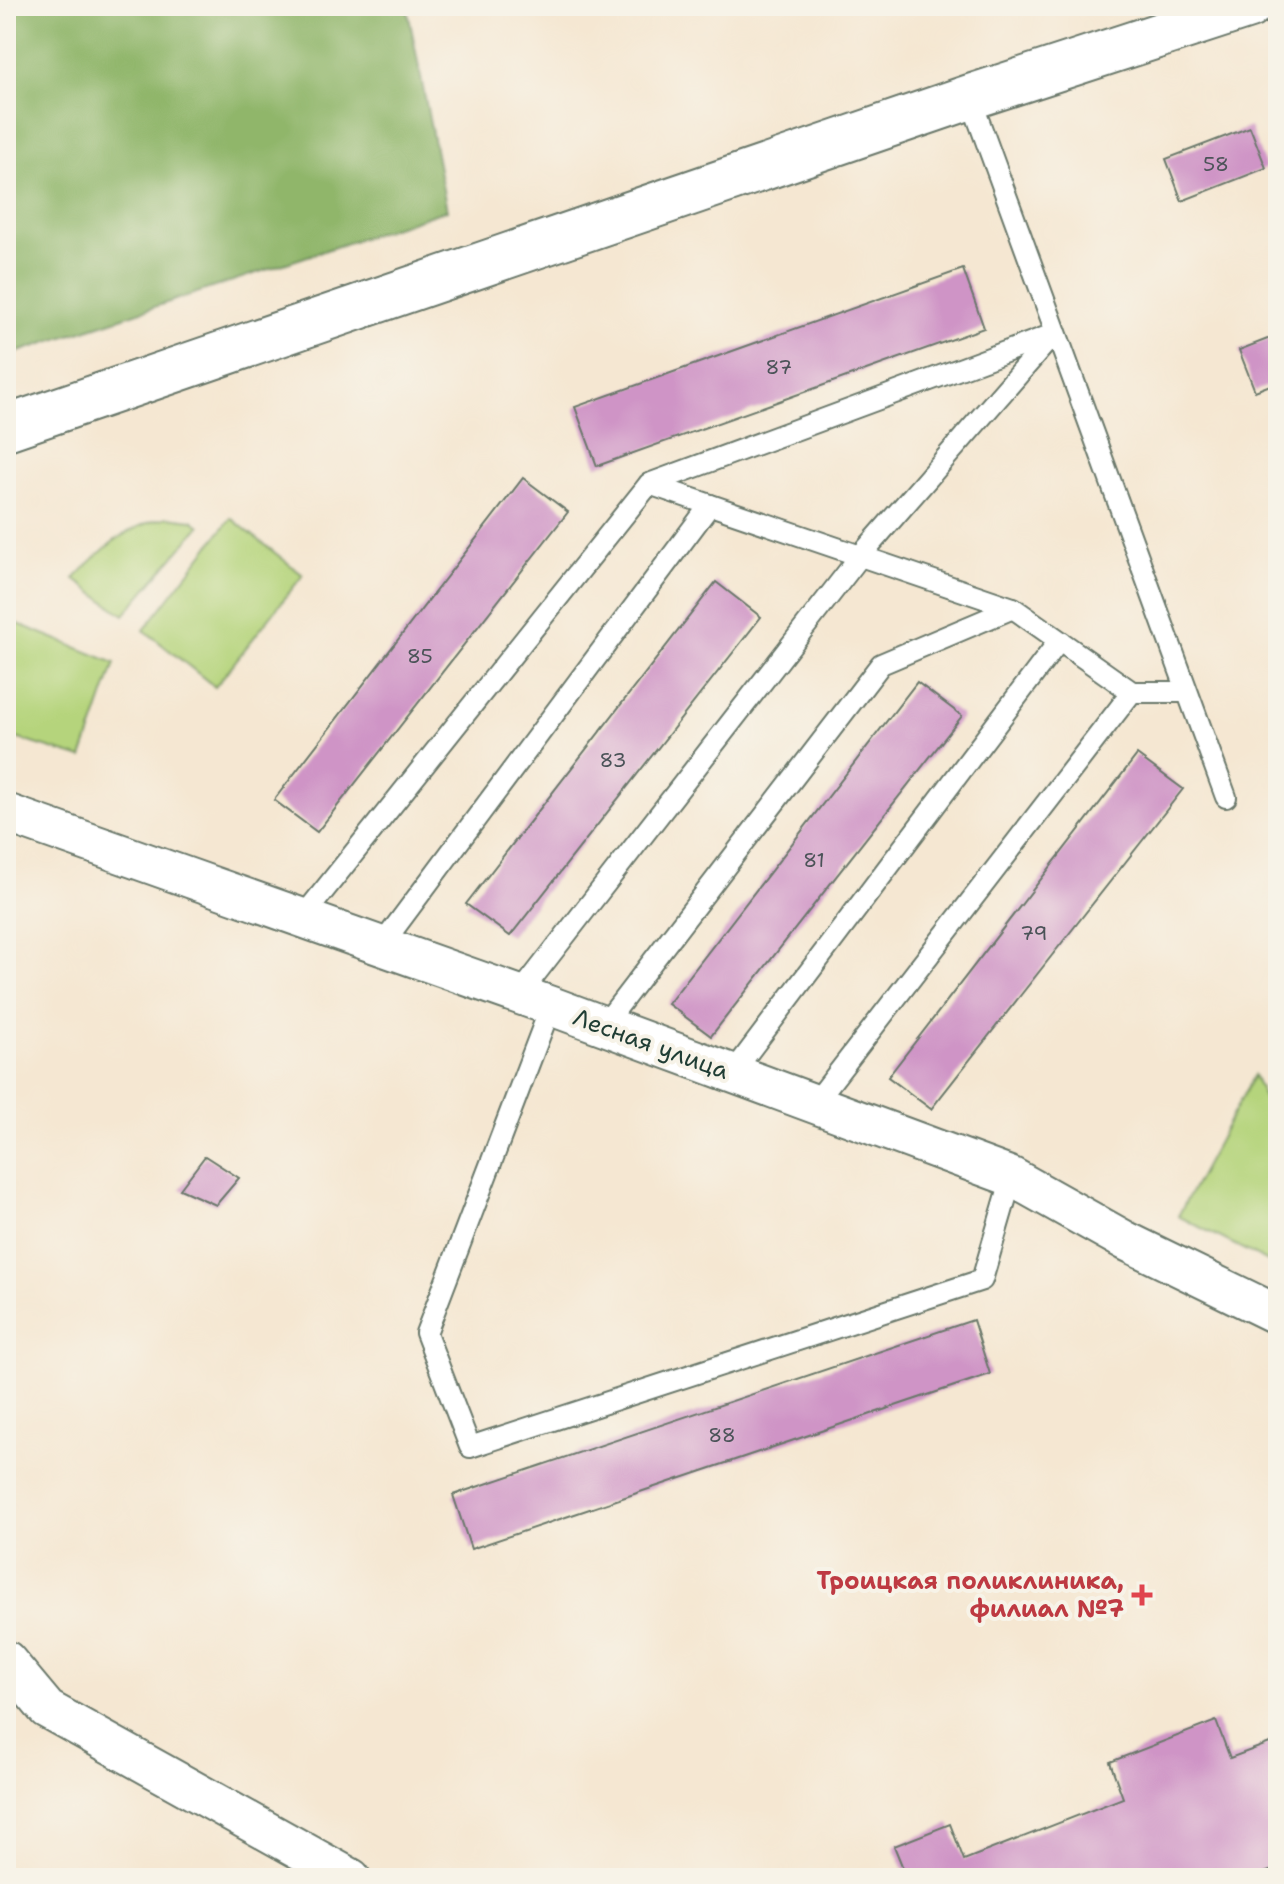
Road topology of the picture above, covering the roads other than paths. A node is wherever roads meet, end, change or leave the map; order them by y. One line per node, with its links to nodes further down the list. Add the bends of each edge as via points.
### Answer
1 (1249, 6): 4 (street)
2 (1270, 6): 3 (lane)
3 (1278, 23)
4 (970, 97): 5 (lane); 6 (street)
5 (1054, 334): 7 (lane); 9 (lane); 13 (lane)
6 (6, 428)
7 (649, 484): 8 (lane); 16 (lane)
8 (710, 505): 9 (lane); 17 (lane)
9 (861, 555): 10 (lane); 18 (lane)
10 (1013, 608): 11 (lane); 19 (lane, via 881,664)
11 (1059, 641): 12 (lane); 20 (lane)
12 (1132, 692): 13 (lane); 21 (lane)
13 (1187, 692): 14 (lane)
14 (1226, 797)
15 (6, 813): 16 (street, Лесная улица)
16 (302, 918): 17 (street, Лесная улица)
17 (381, 946): 18 (street, Лесная улица)
18 (535, 1001): 19 (street, Лесная улица); 22 (lane, via 426,1333 470,1447 982,1280)
19 (603, 1026): 20 (street, Лесная улица)
20 (732, 1074): 21 (street, Лесная улица)
21 (814, 1104): 22 (street, Лесная улица)
22 (1012, 1177): 23 (street, Лесная улица, via 1126,1241)
23 (1278, 1315)
24 (6, 1660): 25 (street, via 47,1709)
25 (351, 1878)

